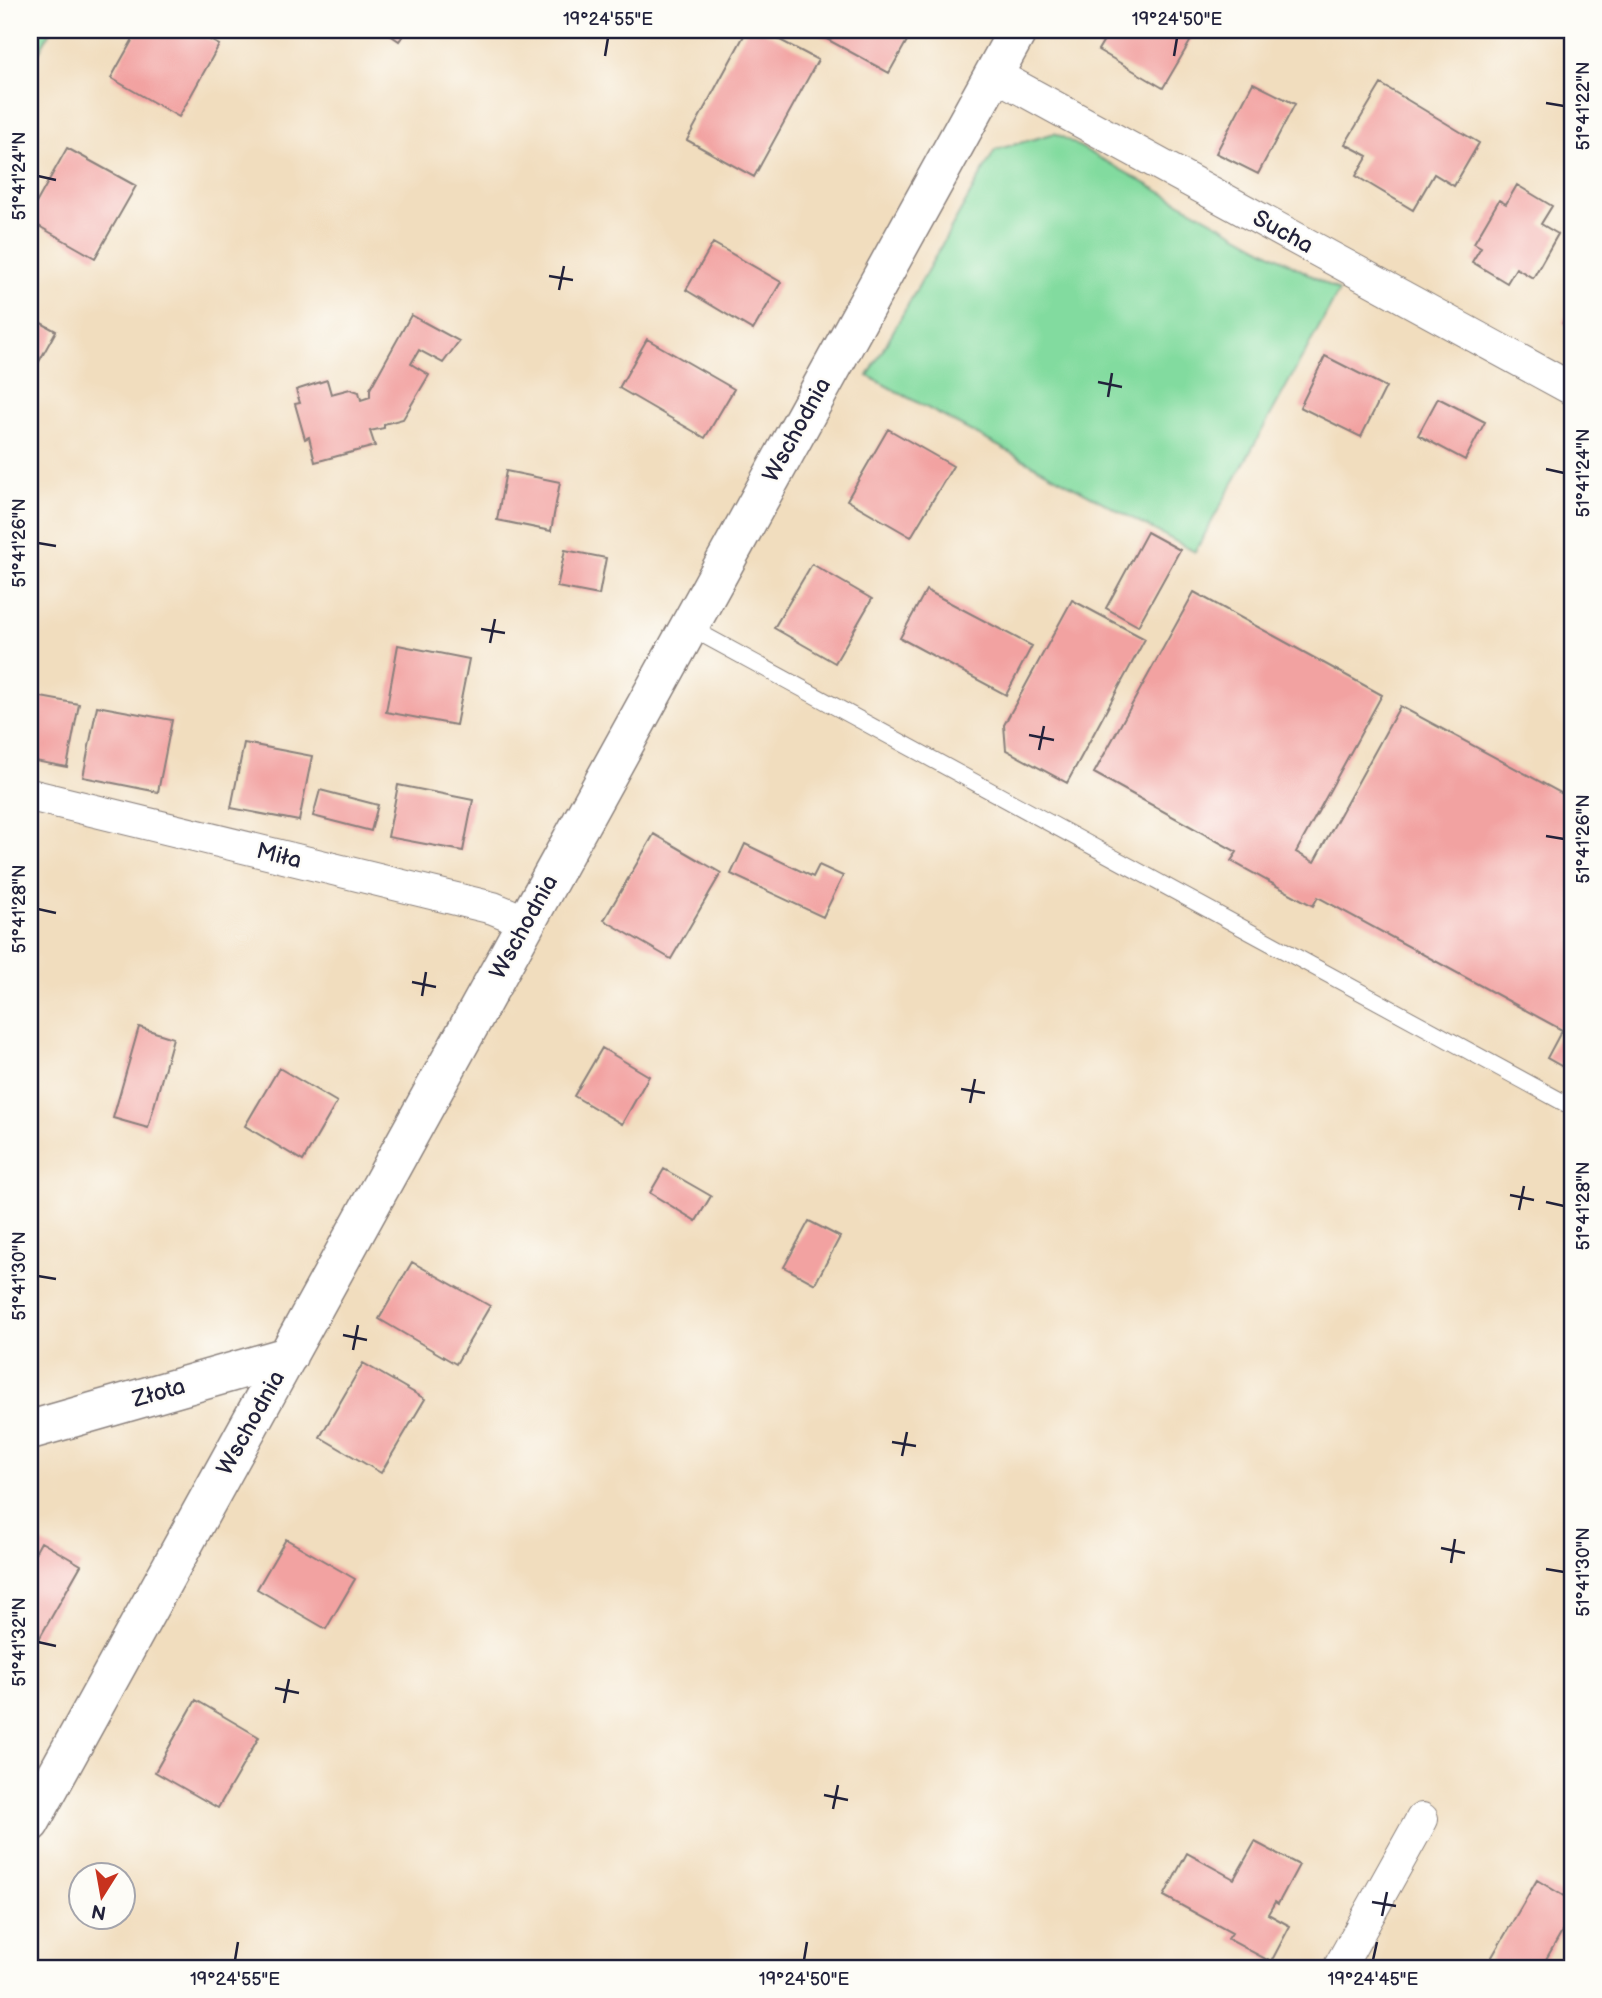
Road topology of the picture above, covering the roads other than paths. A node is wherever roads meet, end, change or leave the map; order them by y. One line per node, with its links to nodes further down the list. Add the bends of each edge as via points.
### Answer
1 (1018, 30): 2 (street, Wschodnia)
2 (994, 74): 3 (street, Sucha); 4 (street, Wschodnia)
3 (1572, 389)
4 (689, 627): 6 (street, Wschodnia); 7 (lane)
5 (30, 795): 6 (street, Miła, via 493,908)
6 (527, 922): 8 (street, Wschodnia)
7 (1572, 1107)
8 (288, 1356): 9 (street, Złota); 11 (street, Wschodnia)
9 (30, 1430)
10 (1422, 1819): 12 (street)
11 (30, 1823)
12 (1339, 1968)

